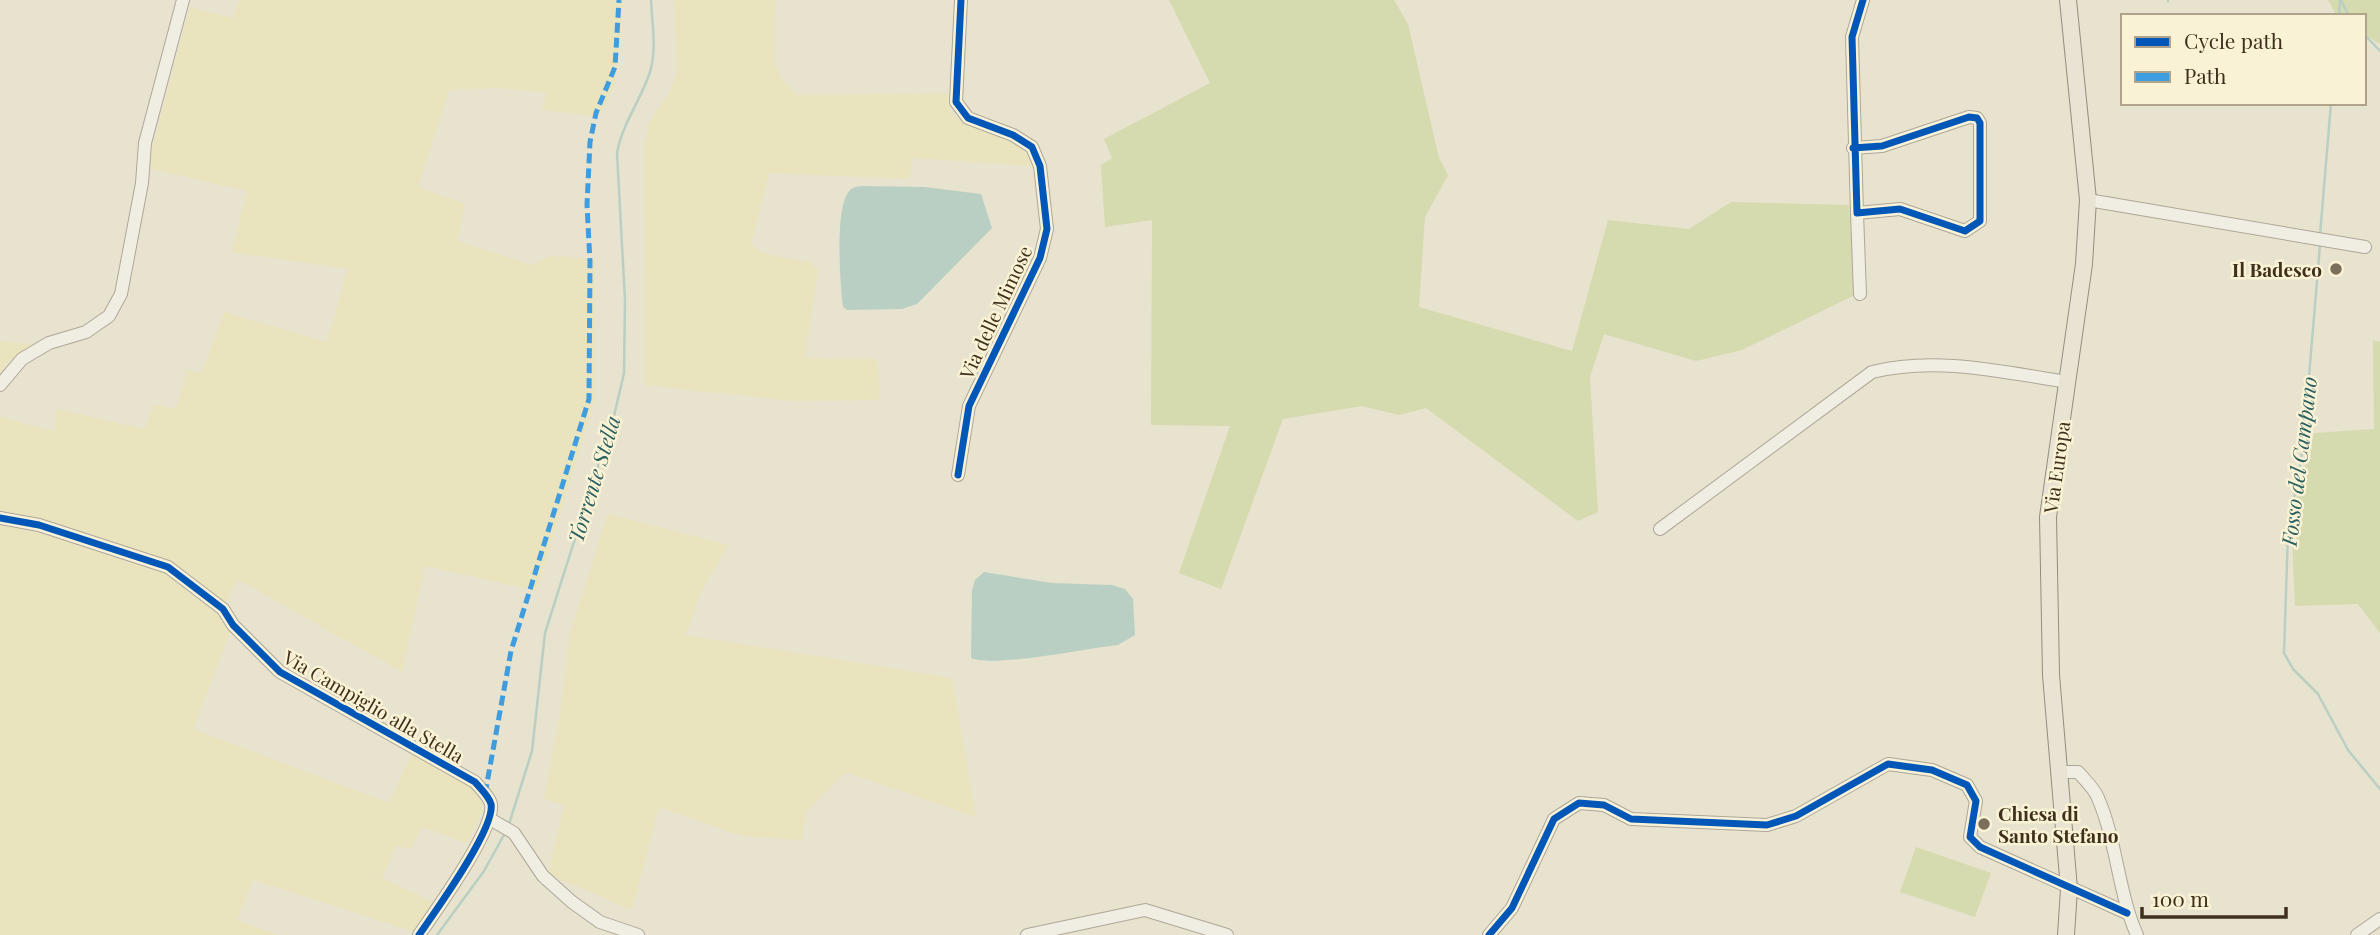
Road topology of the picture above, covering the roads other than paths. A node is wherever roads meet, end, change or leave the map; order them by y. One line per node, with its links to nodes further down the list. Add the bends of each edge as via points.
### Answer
1 (183, 0): 11 (street, via 145,143 121,295 109,316 86,332 50,343 22,359)
2 (961, 0): 12 (street, Via delle Mimose, via 956,102 968,118 1013,135 1032,148 1040,166 1047,229 1040,258 969,406)
3 (1863, 0): 5 (street, via 1852,37)
4 (2068, 0): 6 (main road, Via Europa)
5 (1853, 148): 7 (street); 7 (street, via 1882,146 1969,117 1980,122 1981,214 1970,230 1900,209)
6 (2088, 200): 8 (street); 10 (main road, Via Europa, via 2084,269)
7 (1857, 213): 9 (street)
8 (2365, 247)
9 (1860, 294)
10 (2068, 382): 14 (street, via 1938,363 1872,372); 15 (main road, Via Europa, via 2048,517)
11 (0, 385)
12 (958, 475)
13 (0, 518): 16 (street, Via Campiglio alla Stella, via 38,525 168,567 223,609 280,672 475,782 491,804)
14 (1660, 529)
15 (2058, 772): 17 (main road, Via Europa); 18 (street, via 2078,772 2098,796)
16 (494, 821): 20 (street); 21 (street, via 514,833 555,888 600,922)
17 (2069, 888): 18 (street); 24 (street, via 1973,840 1969,832 1976,801 1967,785 1932,771 1888,764 1796,816 1767,825 1631,819 1604,805 1579,803 1553,819 1512,908); 25 (main road, Via Europa)
18 (2127, 913): 26 (street)
19 (2380, 919): 27 (street)
20 (419, 935)
21 (638, 935)
22 (1027, 935): 23 (street, via 1145,910)
23 (1227, 935)
24 (1489, 935)
25 (2066, 935)
26 (2137, 935)
27 (2357, 935)

